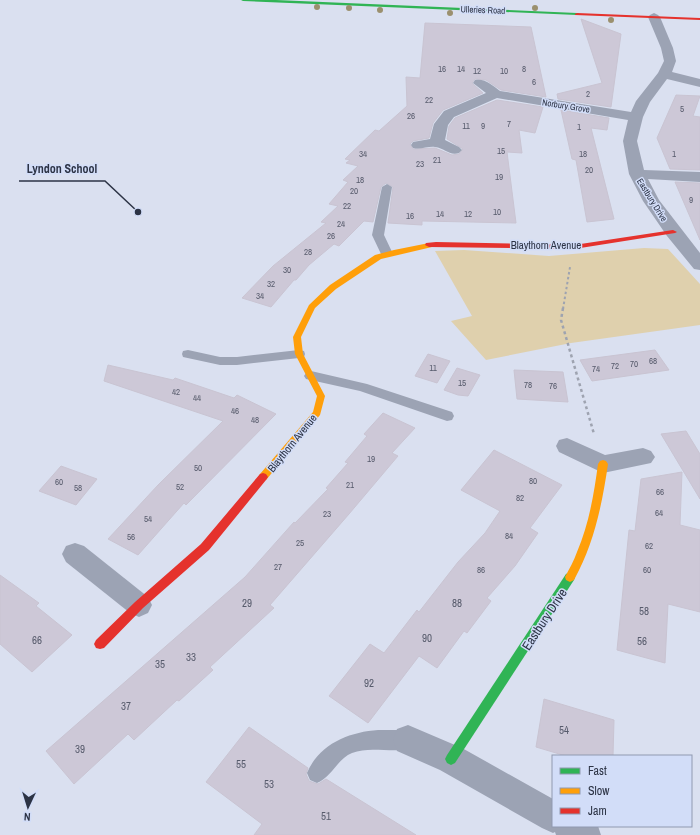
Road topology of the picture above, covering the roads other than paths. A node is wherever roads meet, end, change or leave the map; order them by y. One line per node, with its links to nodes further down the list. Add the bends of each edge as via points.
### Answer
1 (243, 0): 2 (street, Ulleries Road)
2 (654, 17): 3 (street, Ulleries Road); 4 (street, Eastbury Drive, via 668,48 670,61)
3 (700, 19)
4 (664, 74): 6 (street); 8 (street, Eastbury Drive, via 643,101)
5 (480, 83): 7 (street, Norbury Grove)
6 (700, 83)
7 (496, 94): 8 (street, Norbury Grove); 9 (street, via 449,114 441,124)
8 (636, 117): 12 (street, Eastbury Drive, via 630,141)
9 (437, 142): 10 (street); 11 (street)
10 (418, 145)
11 (454, 150)
12 (637, 174): 13 (street); 15 (street, Eastbury Drive, via 651,201)
13 (700, 177)
14 (387, 187): 16 (lane, via 378,235)
15 (673, 232): 16 (street, Blaythorn Avenue, via 574,246 436,244); 17 (street, Eastbury Drive)
16 (387, 254): 19 (street, Blaythorn Avenue, via 354,272 312,307 296,337)
17 (700, 265)
18 (188, 354): 19 (lane, via 237,362)
19 (299, 354): 20 (street, Blaythorn Avenue)
20 (311, 376): 21 (lane, via 362,387); 26 (street, Blaythorn Avenue, via 321,396 317,413 205,546)
21 (447, 416)
22 (567, 446): 24 (street)
23 (643, 457): 24 (street)
24 (603, 464): 29 (street, Eastbury Drive, via 597,507 577,567)
25 (75, 554): 26 (street)
26 (139, 605): 27 (street, Blaythorn Avenue)
27 (100, 644)
28 (408, 740): 29 (street); 30 (lane, via 376,740 349,744 332,756)
29 (451, 759): 31 (street)
30 (317, 773)
31 (552, 816)
32 (571, 827): 33 (street)
33 (585, 835)

